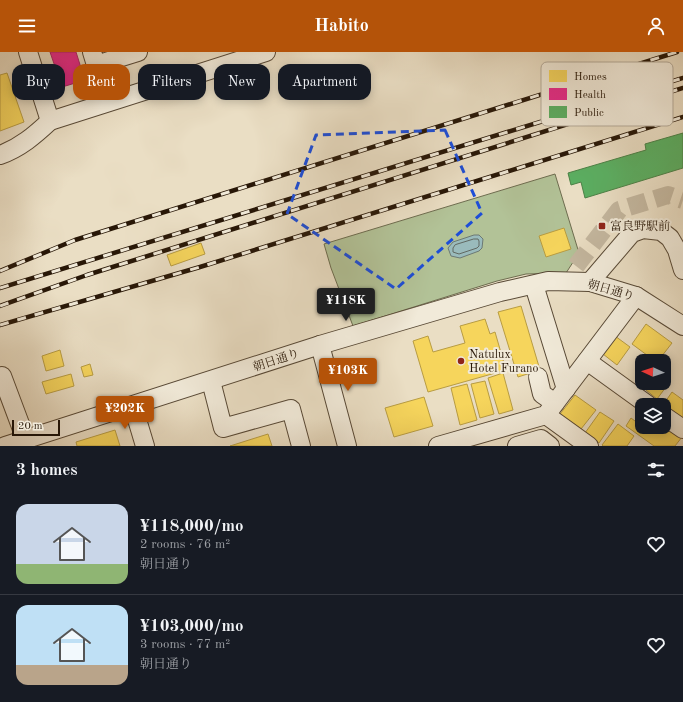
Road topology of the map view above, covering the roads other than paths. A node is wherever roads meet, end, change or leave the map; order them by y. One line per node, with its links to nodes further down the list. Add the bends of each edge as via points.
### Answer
1 (28, 52): 5 (street)
2 (92, 52): 3 (street, via 96,65)
3 (138, 52)
4 (266, 52): 5 (street)
5 (50, 121): 6 (street, via 35,135)
6 (0, 155)
7 (683, 270): 8 (street, via 670,238 662,231 643,228 632,233)
8 (590, 282): 9 (street, 朝日通り, via 548,282); 10 (street, 朝日通り)
9 (534, 285): 12 (street, 朝日通り, via 500,292); 18 (street)
10 (636, 296): 11 (street, 朝日通り); 13 (street)
11 (683, 326)
12 (320, 345): 16 (street, 朝日通り); 26 (street)
13 (587, 361): 17 (street); 18 (street)
14 (0, 377): 22 (street, via 2,376)
15 (538, 377): 18 (street, via 542,394)
16 (211, 381): 19 (street, 朝日通り); 25 (street, via 223,428 291,409)
17 (638, 398)
18 (556, 402): 27 (street); 30 (street)
19 (133, 406): 22 (street, 朝日通り); 24 (street)
20 (671, 421): 21 (street)
21 (683, 430)
22 (26, 440): 23 (street, 朝日通り)
23 (5, 446)
24 (145, 446)
25 (301, 446)
26 (347, 446)
27 (438, 446)
28 (517, 446): 29 (street, via 541,439)
29 (550, 446)
30 (589, 446)

